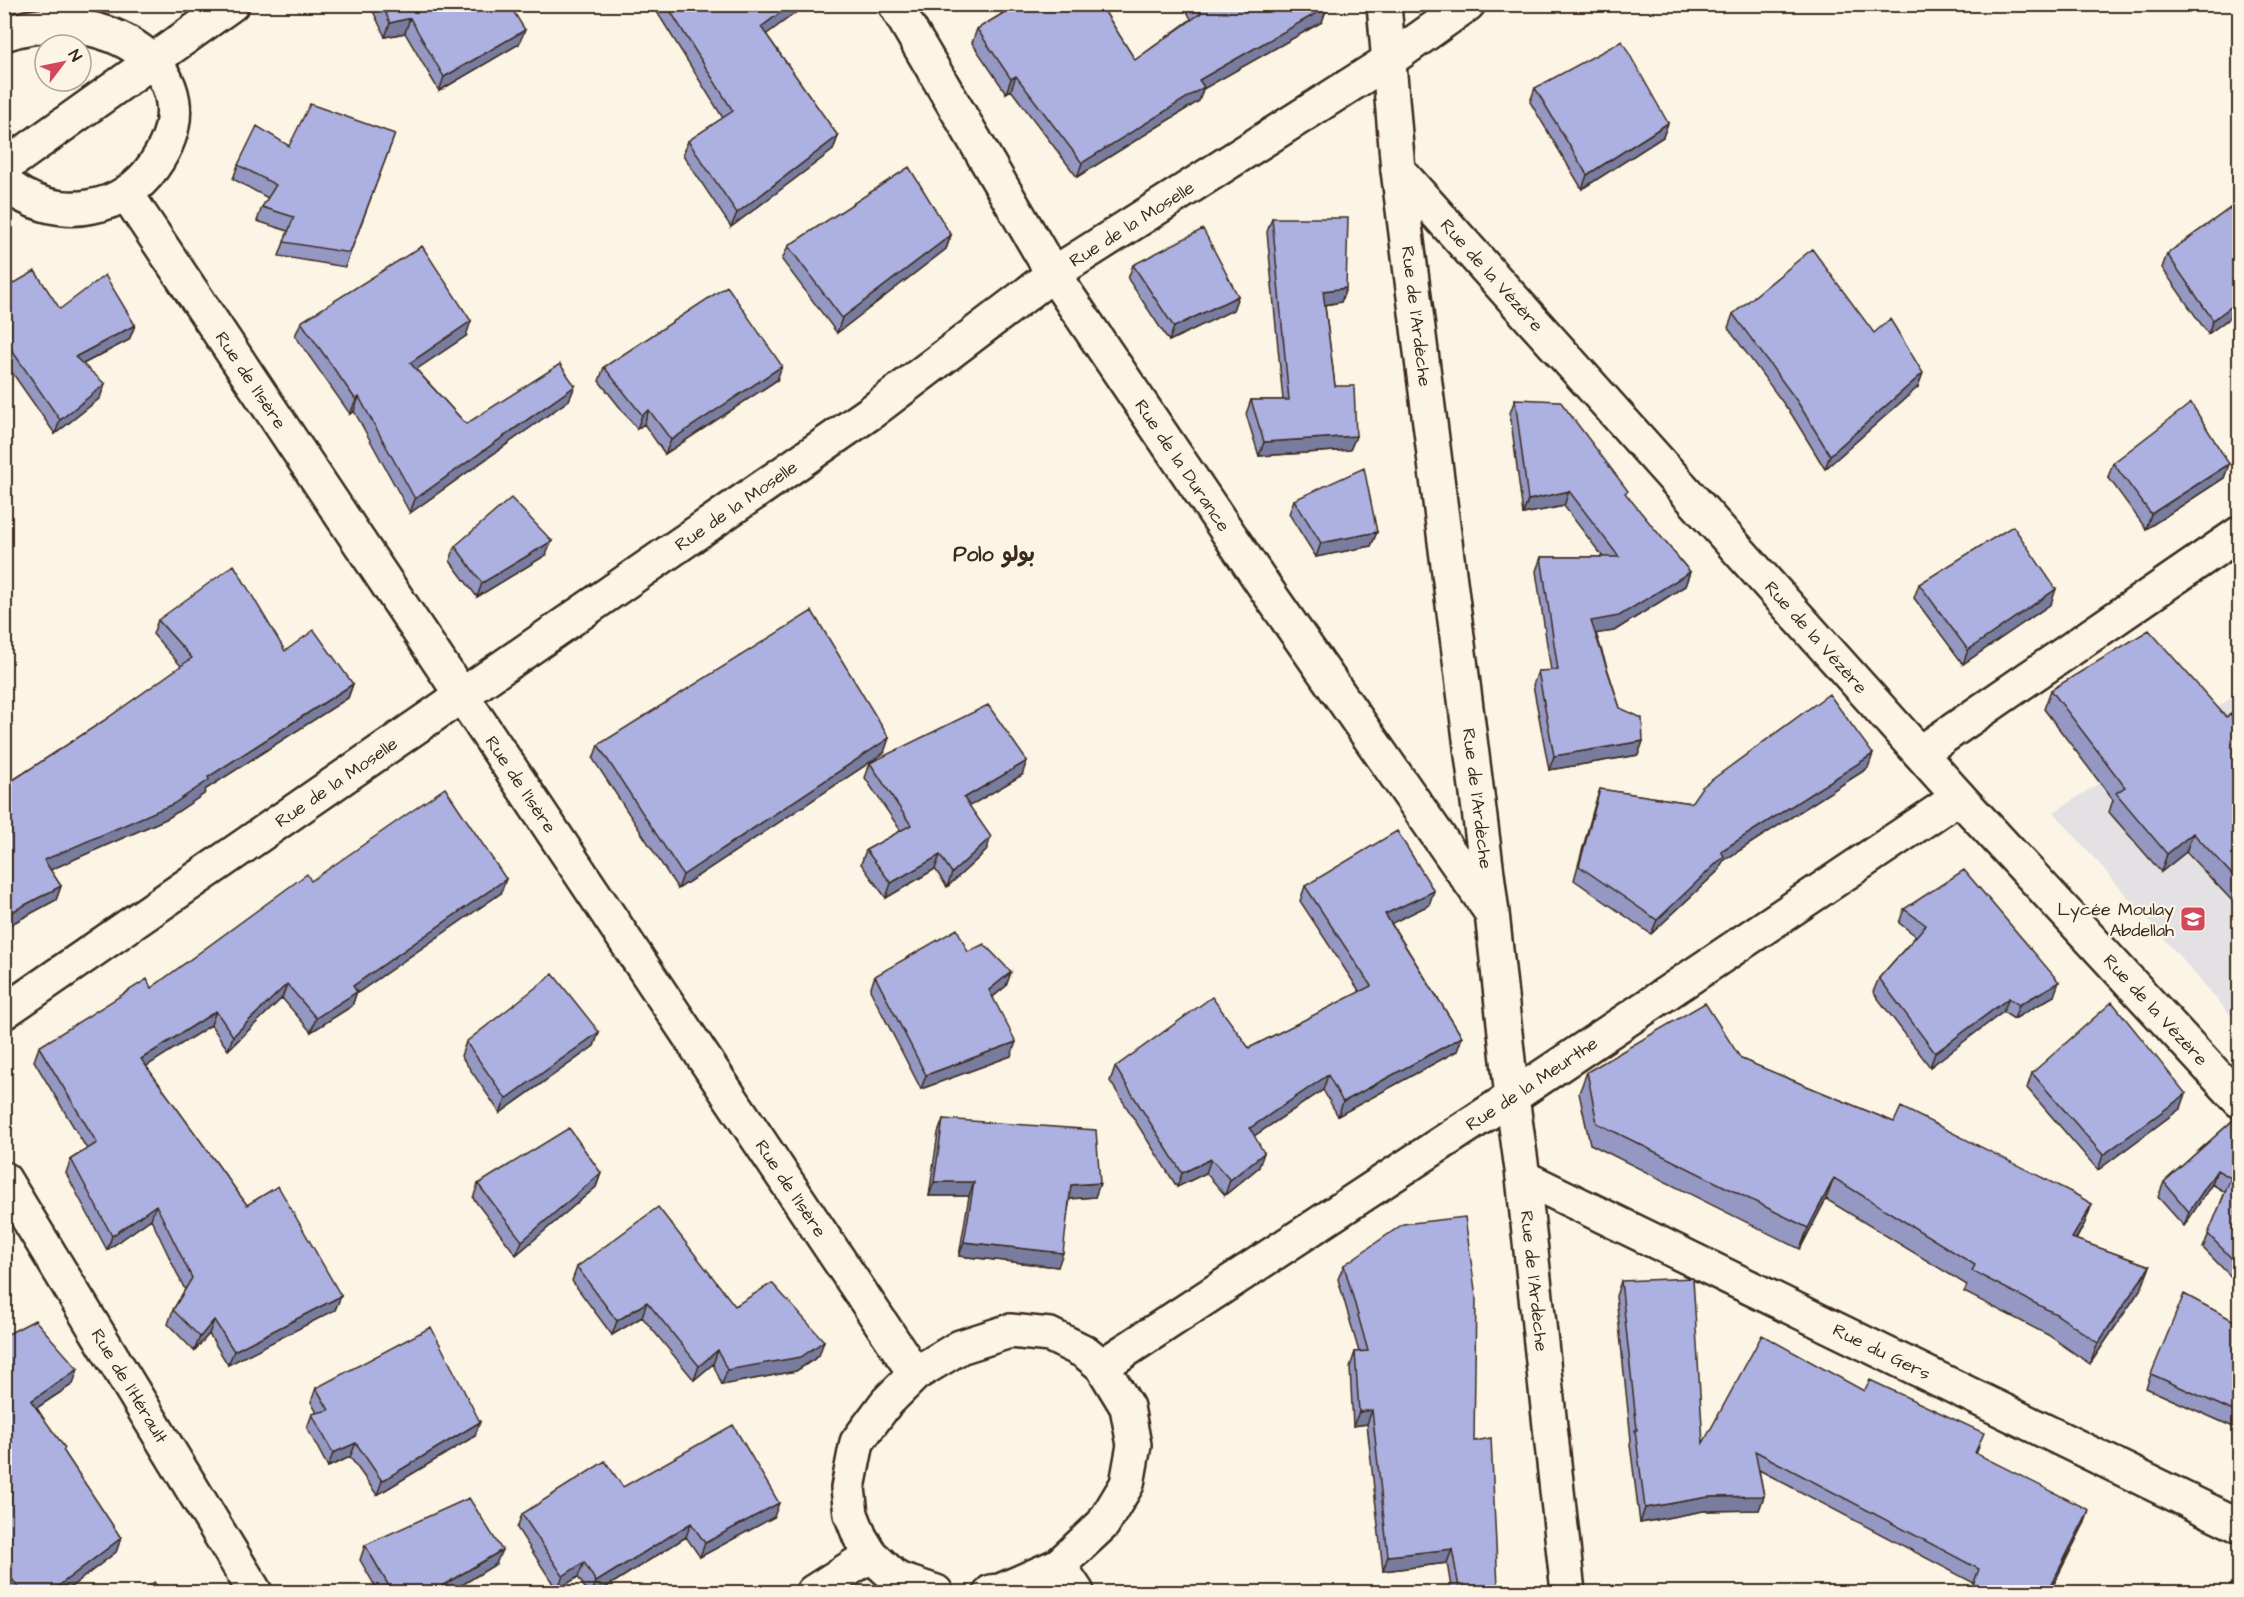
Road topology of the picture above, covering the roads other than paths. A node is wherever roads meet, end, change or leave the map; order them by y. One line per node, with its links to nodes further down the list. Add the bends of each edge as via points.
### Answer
1 (232, 4): 6 (street)
2 (895, 4): 12 (street, Rue de la Durance)
3 (1384, 4): 7 (street, Rue de l'Ardèche)
4 (1468, 4): 7 (street, Rue de la Moselle)
5 (10, 20): 6 (street, via 69,7 96,10 121,20 142,35)
6 (159, 56): 8 (street); 11 (street, via 174,106 171,131 161,156 146,177)
7 (1388, 61): 9 (street, Rue de l'Ardèche); 12 (street, Rue de la Moselle)
8 (4, 166)
9 (1398, 170): 15 (street, Rue de la Vézère); 17 (street, Rue de l'Ardèche)
10 (4, 182): 11 (street, via 34,201 57,208 82,209 105,204)
11 (126, 193): 14 (street, Rue de l'Isère)
12 (1053, 274): 14 (street, Rue de la Moselle, via 870,413); 17 (street, Rue de la Durance)
13 (2240, 532): 15 (street)
14 (461, 695): 18 (street, Rue de la Moselle); 24 (street, Rue de l'Isère)
15 (1920, 753): 16 (street, Rue de la Vézère)
16 (1959, 797): 19 (street, Rue de la Meurthe); 20 (street, Rue de la Vézère)
17 (1492, 913): 19 (street, Rue de l'Ardèche)
18 (4, 1012)
19 (1512, 1097): 21 (street, Rue de l'Ardèche); 23 (street, Rue de la Meurthe)
20 (2240, 1101)
21 (1523, 1177): 25 (street, Rue du Gers); 33 (street, Rue de l'Ardèche)
22 (4, 1179): 28 (street, Rue de l'Hérault)
23 (1102, 1366): 24 (street, via 1086,1352 1050,1335 1010,1331 960,1347); 27 (street, via 1127,1407 1134,1445 1127,1484 1103,1524)
24 (915, 1374): 26 (street, via 886,1403 857,1442 848,1488 851,1514)
25 (2240, 1526)
26 (872, 1555): 29 (street); 30 (street, via 897,1579)
27 (1059, 1565): 31 (street); 32 (street)
28 (255, 1593)
29 (813, 1593)
30 (936, 1593)
31 (991, 1593)
32 (1077, 1593)
33 (1568, 1593)

